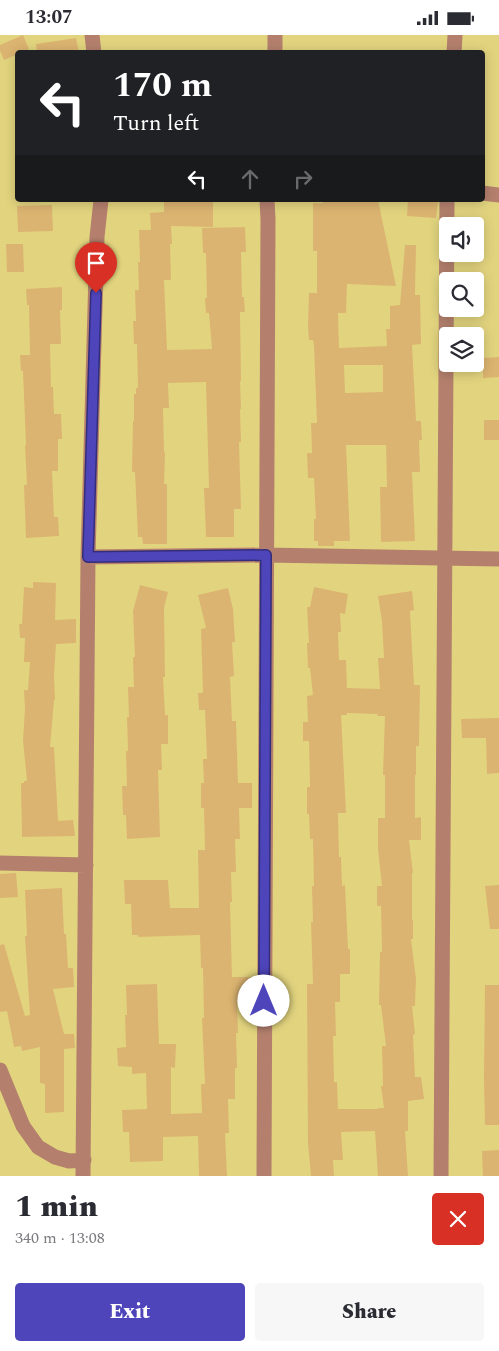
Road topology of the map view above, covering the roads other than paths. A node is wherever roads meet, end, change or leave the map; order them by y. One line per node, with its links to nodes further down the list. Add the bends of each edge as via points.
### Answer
1 (92, 35): 4 (street)
2 (275, 35): 5 (street)
3 (455, 35): 6 (street)
4 (94, 50)
5 (275, 50)
6 (454, 50)
7 (485, 193): 8 (street)
8 (499, 195)
9 (101, 202): 13 (street)
10 (267, 202): 12 (street)
11 (447, 202): 14 (street)
12 (266, 555): 13 (street); 14 (street); 21 (street)
13 (88, 557): 17 (street)
14 (444, 559): 15 (street); 22 (street)
15 (499, 559)
16 (0, 863): 17 (street)
17 (86, 865): 19 (street)
18 (0, 1071): 19 (street, via 23,1126 38,1147 69,1161)
19 (84, 1160): 20 (street)
20 (83, 1176)
21 (264, 1176)
22 (441, 1176)

